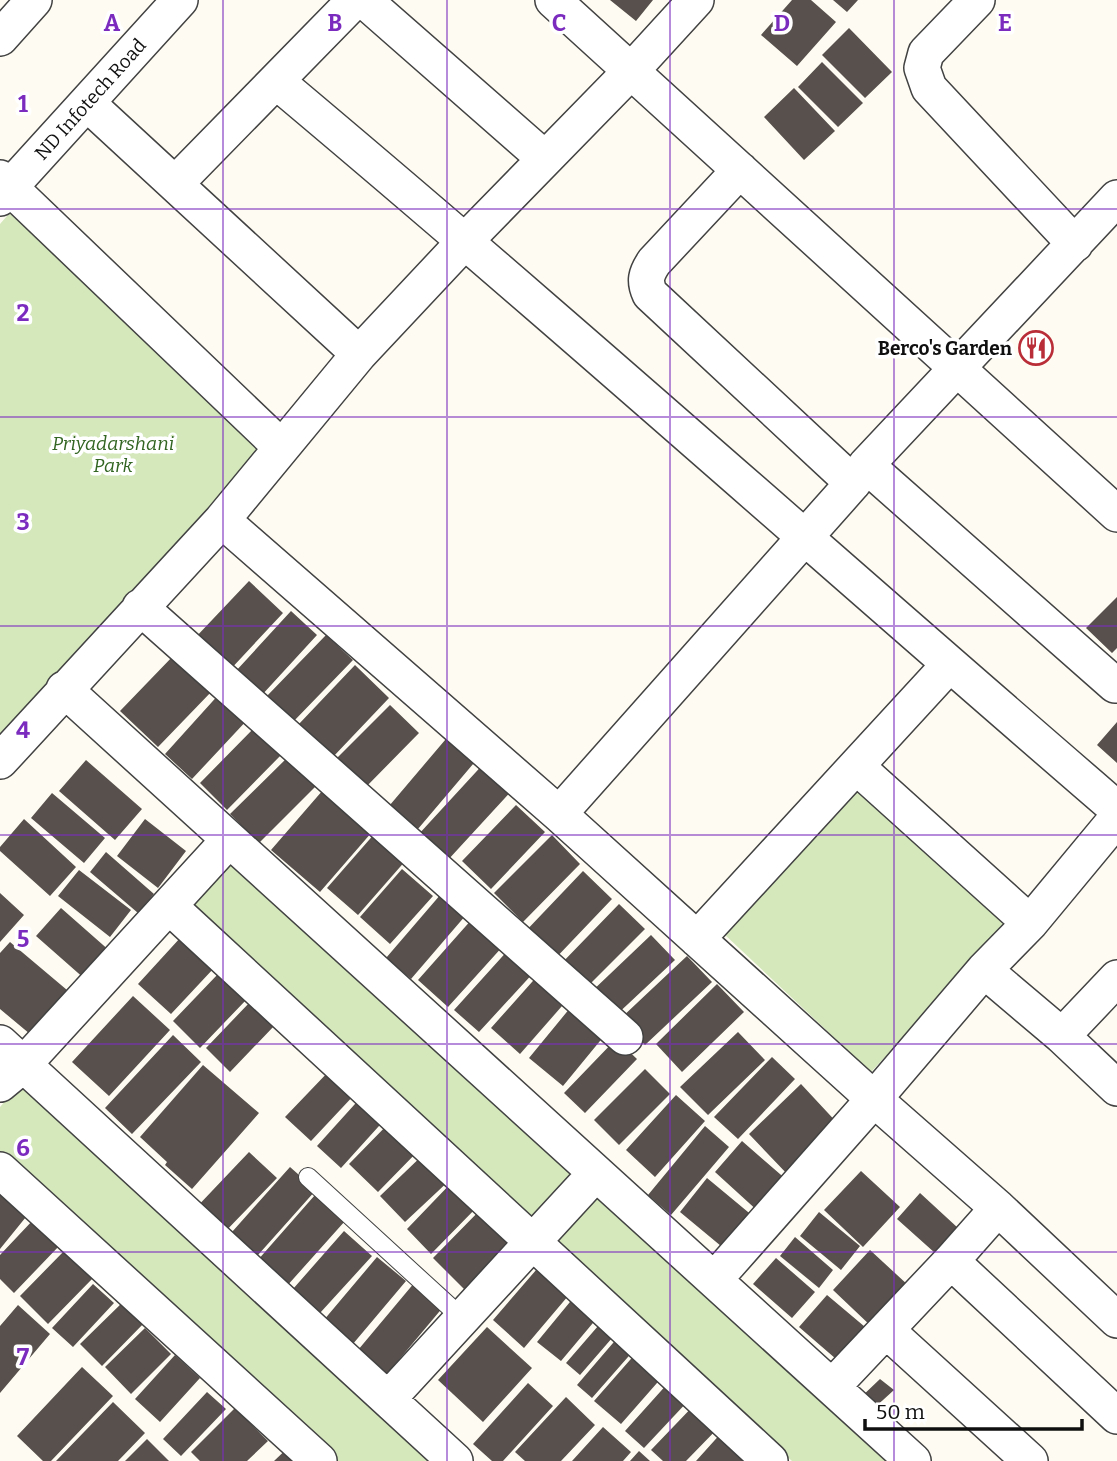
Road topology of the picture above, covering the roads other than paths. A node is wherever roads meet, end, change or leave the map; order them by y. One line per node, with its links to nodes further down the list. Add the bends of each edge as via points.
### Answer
1 (180, 0): 9 (street, ND Infotech Road)
2 (355, 0): 8 (street)
3 (364, 0): 10 (street)
4 (553, 0): 7 (street)
5 (696, 0): 7 (street)
6 (977, 0): 16 (street, via 926,53 922,68 929,88)
7 (631, 71): 10 (street); 11 (street)
8 (276, 81): 12 (street); 15 (street)
9 (87, 103): 12 (street); 13 (street, ND Infotech Road)
10 (544, 158): 15 (street)
11 (740, 170): 18 (street); 20 (street, via 654,262 646,273 646,285)
12 (175, 184): 17 (street)
13 (4, 188): 19 (street)
14 (1117, 198): 16 (street)
15 (466, 240): 17 (street); 23 (street)
16 (1075, 244): 18 (street)
17 (359, 354): 19 (street)
18 (956, 367): 20 (street); 21 (street)
19 (281, 447): 22 (street)
20 (860, 474): 23 (street); 26 (street)
21 (1117, 514)
22 (222, 520): 24 (street); 31 (street)
23 (805, 537): 25 (street); 31 (street)
24 (140, 607): 27 (street); 40 (street)
25 (949, 664): 29 (street); 30 (street)
26 (1115, 685)
27 (64, 689): 28 (street); 33 (street)
28 (0, 761)
29 (857, 767): 35 (street); 36 (street)
30 (1117, 809)
31 (559, 814): 36 (street)
32 (1117, 818): 35 (street)
33 (229, 840): 34 (street); 45 (street)
34 (169, 906): 41 (street); 48 (street)
35 (1030, 923): 37 (street)
36 (697, 939): 43 (street)
37 (984, 970): 39 (street); 43 (street)
38 (1117, 978): 39 (street)
39 (1062, 1036): 42 (street)
40 (625, 1037)
41 (8, 1064): 55 (street)
42 (1117, 1088)
43 (874, 1099): 47 (street); 50 (street)
44 (0, 1170): 57 (street)
45 (596, 1173): 48 (street); 50 (street)
46 (308, 1177): 52 (lane)
47 (998, 1208): 49 (street); 51 (street)
48 (533, 1242): 52 (street); 59 (street)
49 (951, 1261): 53 (street); 56 (street)
50 (714, 1280): 54 (street)
51 (1116, 1317)
52 (462, 1318): 55 (street)
53 (886, 1330): 54 (street); 61 (street)
54 (832, 1387): 60 (street)
55 (388, 1399): 58 (street)
56 (1117, 1416)
57 (319, 1461)
58 (455, 1461)
59 (770, 1461)
60 (913, 1461)
61 (1030, 1461)

